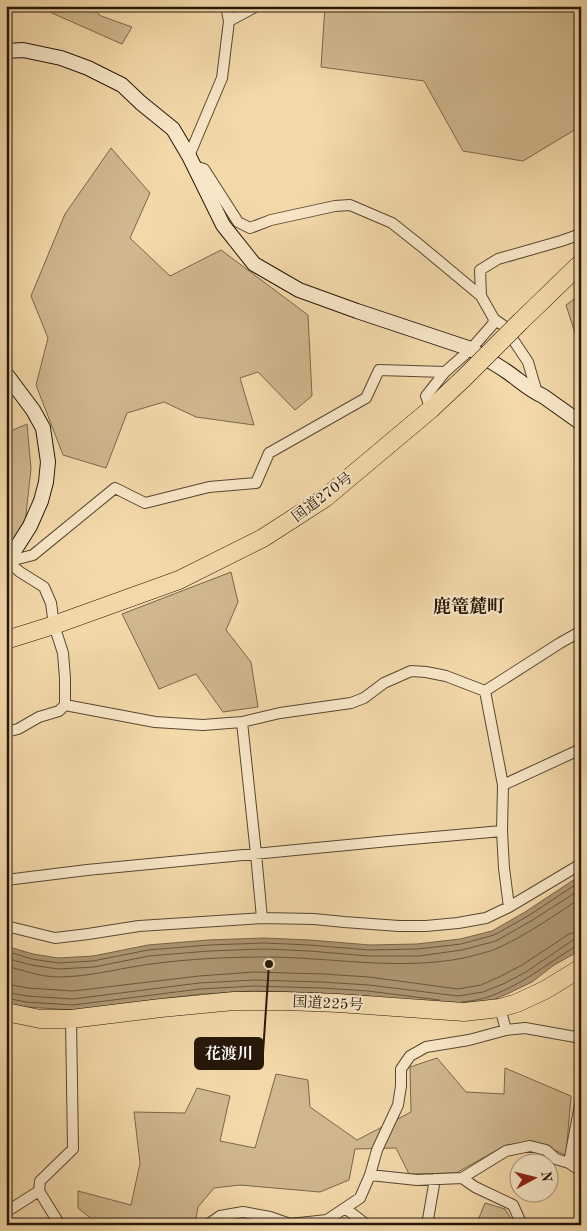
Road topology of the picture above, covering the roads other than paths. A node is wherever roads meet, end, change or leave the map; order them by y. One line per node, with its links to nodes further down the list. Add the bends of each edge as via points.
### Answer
1 (226, 6): 3 (street)
2 (257, 6): 3 (street)
3 (229, 22): 5 (street, via 222,78)
4 (6, 51): 5 (street, via 23,50 61,58 122,85 173,129)
5 (192, 161): 8 (street, via 204,169 238,222 250,228 271,220 350,205 392,223); 10 (street, via 223,225 254,264 299,290)
6 (581, 234): 8 (street, via 498,259 480,270)
7 (581, 262): 14 (highway, 国道270号, bridge)
8 (481, 296): 9 (street)
9 (494, 319): 10 (street); 13 (street, via 504,326 528,362)
10 (472, 349): 11 (street); 13 (street)
11 (445, 372): 14 (street, via 426,396); 16 (street, via 379,370 366,398 269,453 256,483 209,488 145,503 115,488 33,555)
12 (9, 380): 16 (street, via 43,428 48,462 41,501 30,526)
13 (537, 393): 15 (street)
14 (431, 409): 17 (highway, 国道270号, via 325,498 263,538 179,580)
15 (581, 423)
16 (7, 562): 17 (street, via 44,588 51,603)
17 (54, 625): 19 (highway, 国道270号); 21 (street, via 63,653)
18 (581, 633): 20 (street)
19 (6, 640)
20 (485, 691): 22 (street, via 446,676 411,671 351,703); 25 (street)
21 (65, 705): 22 (street, via 156,722 203,725); 23 (street, via 59,711)
22 (242, 722): 27 (street)
23 (6, 732)
24 (581, 749): 25 (street)
25 (503, 785): 26 (street)
26 (502, 831): 27 (street); 30 (street)
27 (256, 854): 29 (street); 31 (street)
28 (581, 864): 30 (street)
29 (6, 880)
30 (510, 907): 31 (street, via 486,918 426,926)
31 (262, 918): 32 (street, via 139,926 55,938)
32 (6, 926)
33 (581, 968): 34 (highway, 国道225号, via 545,990)
34 (500, 1008): 36 (highway, 国道225号, via 464,1012 338,1002 234,1001); 37 (street)
35 (6, 1012): 36 (highway, 国道225号)
36 (72, 1020): 45 (street, via 73,1149 40,1181)
37 (506, 1030): 38 (street, via 525,1028); 42 (street, via 426,1047 410,1056 402,1069 398,1105 377,1150)
38 (581, 1038)
39 (581, 1099): 40 (street)
40 (569, 1164): 41 (street); 43 (street, via 546,1150 530,1146 506,1151)
41 (581, 1170)
42 (370, 1176): 44 (street); 46 (street, via 360,1198)
43 (462, 1178): 44 (street); 52 (street, via 513,1205)
44 (435, 1179): 51 (street)
45 (39, 1190): 47 (street); 48 (street)
46 (345, 1208): 49 (street, via 327,1220 290,1224 243,1212 220,1216); 50 (street)
47 (6, 1212)
48 (60, 1225)
49 (207, 1225)
50 (367, 1225)
51 (427, 1225)
52 (522, 1225)

